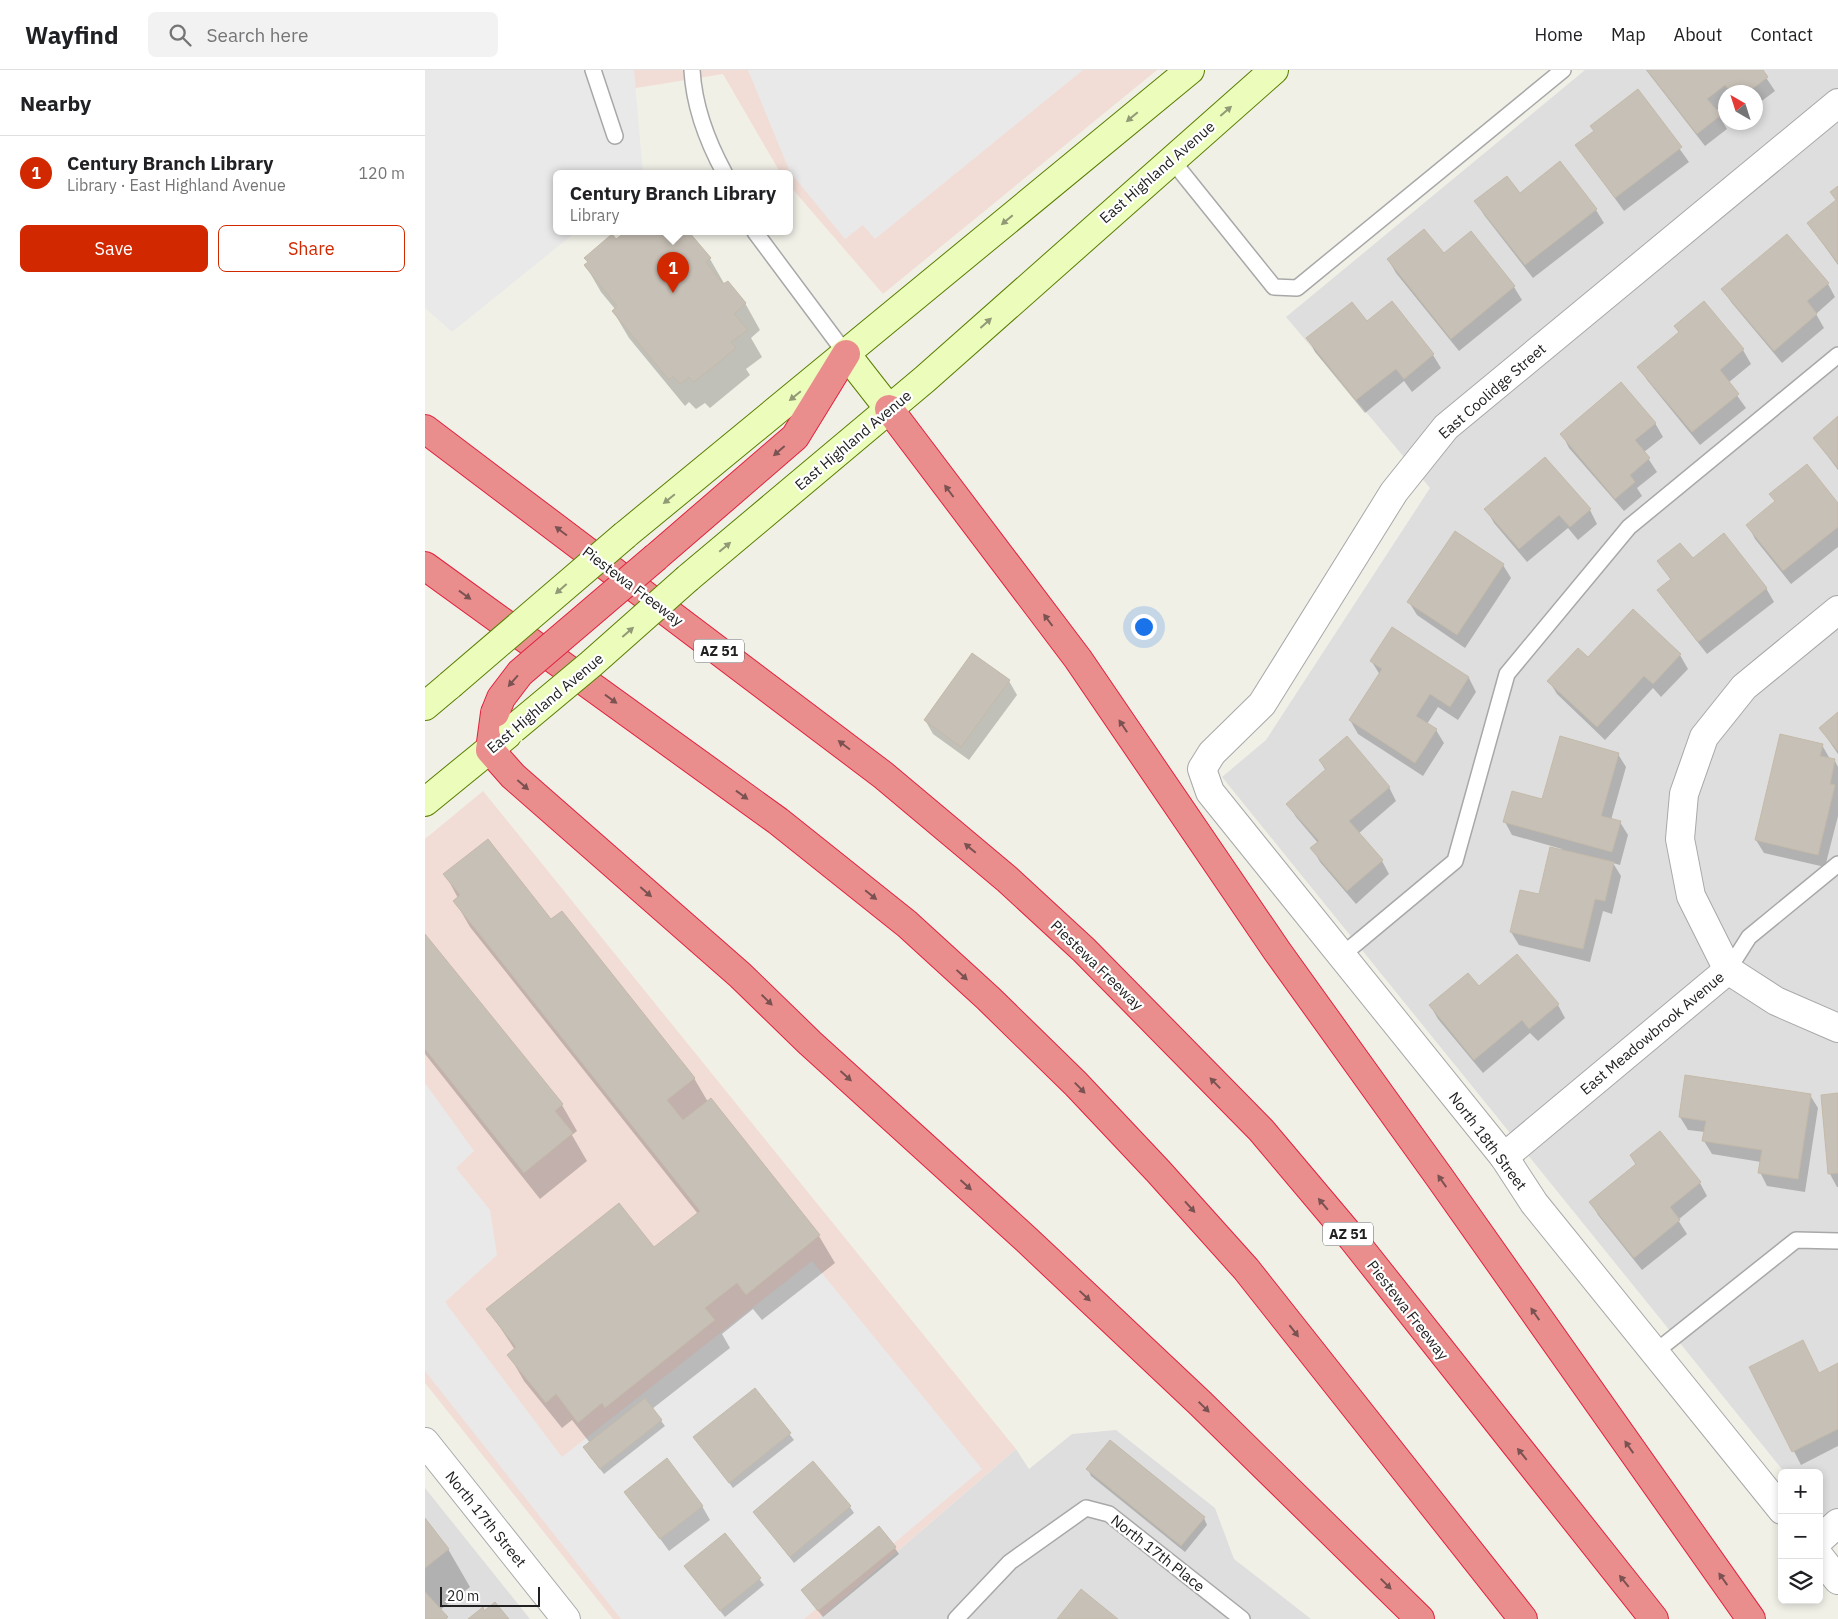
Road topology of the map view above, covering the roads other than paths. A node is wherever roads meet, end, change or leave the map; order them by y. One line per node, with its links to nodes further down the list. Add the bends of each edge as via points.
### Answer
1 (593, 70): 7 (lane)
2 (692, 70): 9 (lane, via 693,93)
3 (1190, 70): 11 (main road, one-way to 11)
4 (1274, 70): 8 (main road, East Highland Avenue, one-way to 4)
5 (1563, 70): 8 (lane, via 1297,288 1274,287)
6 (1838, 103): 20 (street, East Coolidge Street, via 1446,427 1393,492 1262,704 1212,753)
7 (615, 136)
8 (1171, 159): 13 (main road, East Highland Avenue, one-way to 8)
9 (723, 170)
10 (757, 235): 11 (lane)
11 (846, 354): 13 (main road); 17 (main road, one-way to 17, bridge, via 625,535); 18 (highway, one-way to 18, bridge, via 795,437 520,674 501,698)
12 (1838, 355): 23 (lane, via 1629,527 1507,674 1455,861)
13 (889, 409): 18 (main road, East Highland Avenue, one-way to 13, bridge, via 688,578); 41 (highway, one-way to 13, via 1277,951 1078,659)
14 (425, 429): 40 (highway, Piestewa Freeway / AZ 51, one-way to 14, via 1352,1238 1261,1130 1084,950 1007,879 883,775)
15 (425, 566): 39 (highway, one-way to 39, via 778,821 907,924 988,998 1076,1084 1245,1269)
16 (1838, 610): 24 (street, via 1744,687 1704,737 1685,794 1680,839 1691,896)
17 (425, 706)
18 (504, 721): 19 (highway)
19 (489, 750): 21 (main road, East Highland Avenue); 38 (highway, one-way to 38, via 513,776 740,975 1027,1240 1200,1403)
20 (1202, 769): 23 (street, North 18th Street, via 1209,792)
21 (425, 802)
22 (1838, 864): 24 (lane, via 1749,937)
23 (1341, 956): 26 (street, North 18th Street)
24 (1728, 970): 25 (street, East Meadowbrook Avenue, via 1776,1001); 26 (street, East Meadowbrook Avenue)
25 (1838, 1028)
26 (1504, 1156): 28 (street, North 18th Street, via 1534,1203)
27 (1838, 1241): 28 (lane, via 1796,1240)
28 (1653, 1353): 30 (street, North 18th Street)
29 (425, 1442): 35 (street, North 17th Street)
30 (1778, 1505)
31 (1838, 1523): 32 (street)
32 (1823, 1536)
33 (1821, 1559): 34 (street)
34 (1838, 1580)
35 (566, 1619)
36 (956, 1619): 37 (lane, North 17th Place, via 1010,1562 1086,1508 1109,1514)
37 (1242, 1619)
38 (1420, 1619)
39 (1523, 1619)
40 (1655, 1619)
41 (1751, 1619)

